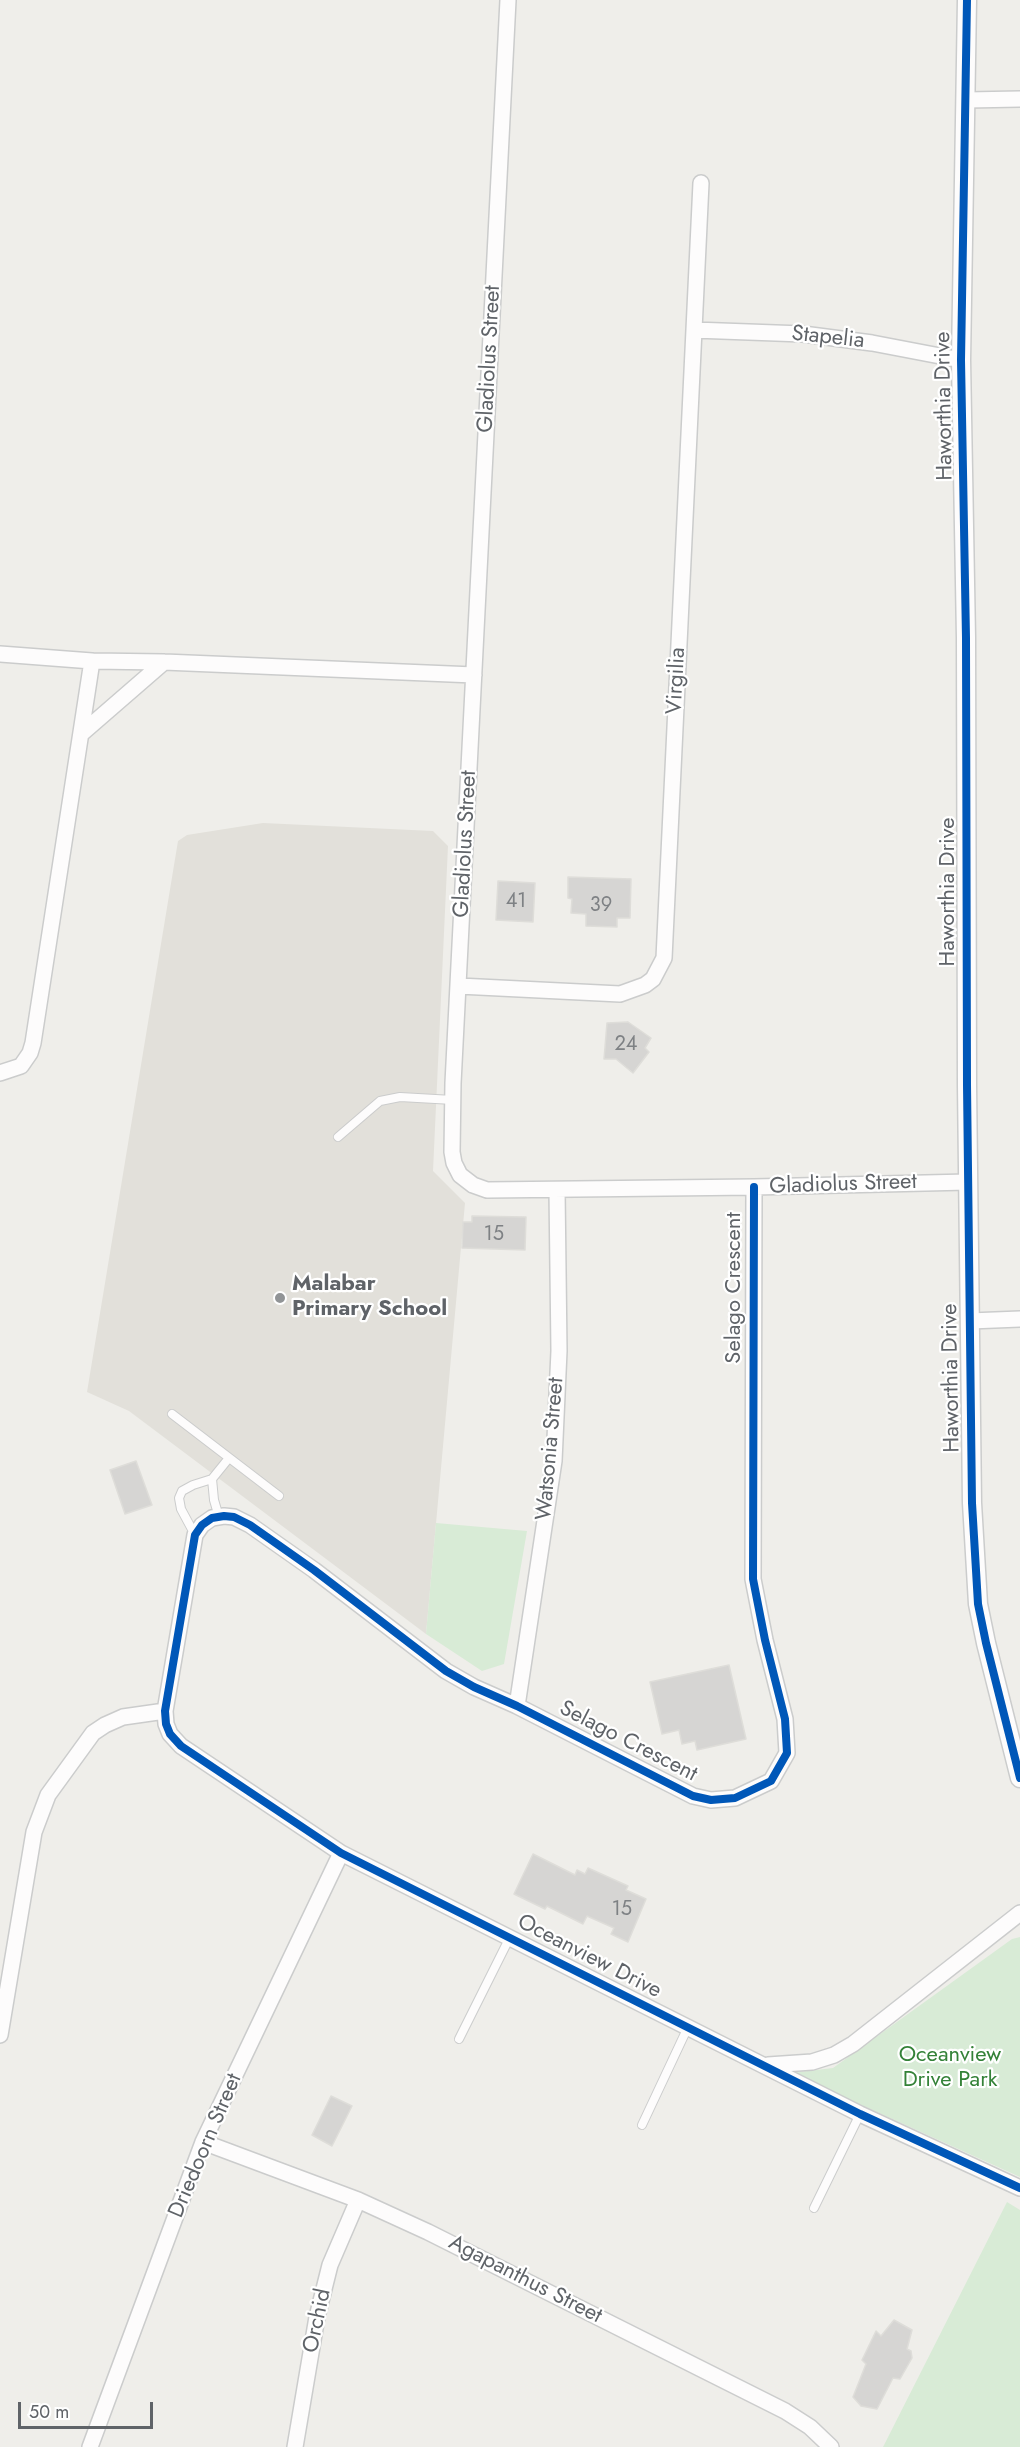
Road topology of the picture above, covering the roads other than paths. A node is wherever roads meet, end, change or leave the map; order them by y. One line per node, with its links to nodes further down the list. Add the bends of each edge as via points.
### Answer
1 (508, 0): 11 (street, Gladiolus Street)
2 (967, 0): 4 (street, Haworthia Drive)
3 (1020, 99): 4 (street)
4 (967, 100): 7 (street, Haworthia Drive)
5 (701, 183): 6 (street, Virgilia)
6 (694, 330): 7 (street, Stapelia, via 803,334); 13 (street, Virgilia, via 664,958 653,979 620,994)
7 (961, 360): 17 (street, Haworthia Drive)
8 (0, 654): 9 (street)
9 (92, 661): 10 (street); 12 (street)
10 (164, 662): 11 (street); 12 (street)
11 (474, 675): 13 (street, Gladiolus Street)
12 (81, 734): 14 (street, via 33,1043 21,1066)
13 (459, 986): 15 (street, Gladiolus Street)
14 (0, 1073)
15 (453, 1100): 16 (lane, via 388,1098); 19 (street, Gladiolus Street, via 452,1152 460,1175 487,1190)
16 (338, 1137)
17 (968, 1182): 18 (street, Gladiolus Street); 21 (street, Haworthia Drive)
18 (754, 1187): 19 (street, Gladiolus Street); 28 (street, Selago Crescent, via 753,1579 785,1719 787,1753 771,1781 735,1798 711,1800 693,1796)
19 (557, 1190): 28 (street, Watsonia Street, via 560,1351 554,1461)
20 (1020, 1319): 21 (street)
21 (970, 1321): 30 (street, Haworthia Drive, via 972,1503 978,1604)
22 (172, 1414): 23 (lane)
23 (229, 1458): 24 (lane); 25 (lane)
24 (212, 1479): 26 (lane); 27 (lane, via 182,1491 179,1498)
25 (279, 1496)
26 (219, 1517): 27 (street, via 202,1525); 28 (street, Selago Crescent, via 250,1525 446,1671)
27 (195, 1535): 29 (street)
28 (517, 1706)
29 (166, 1717): 31 (street, Oceanview Drive, via 170,1734 181,1746); 35 (street, via 123,1717 105,1725 93,1733 48,1795 34,1832)
30 (1020, 1778)
31 (341, 1853): 33 (street, Oceanview Drive); 40 (street, Driedoorn Street)
32 (1020, 1913): 37 (street, Oceanview Drive, via 853,2044 812,2062)
33 (510, 1937): 34 (street, Oceanview Drive); 36 (lane)
34 (688, 2027): 37 (street, Oceanview Drive); 39 (lane)
35 (0, 2035)
36 (459, 2039)
37 (765, 2064): 38 (street, Oceanview Drive)
38 (860, 2114): 41 (street, Oceanview Drive); 43 (lane)
39 (642, 2125)
40 (203, 2142): 42 (street, Agapanthus Street); 44 (street, Driedoorn Street)
41 (1020, 2188)
42 (358, 2200): 45 (street, Orchid, via 330,2265); 46 (street, Agapanthus Street, via 785,2411)
43 (814, 2208)
44 (90, 2447)
45 (295, 2447)
46 (831, 2447)

